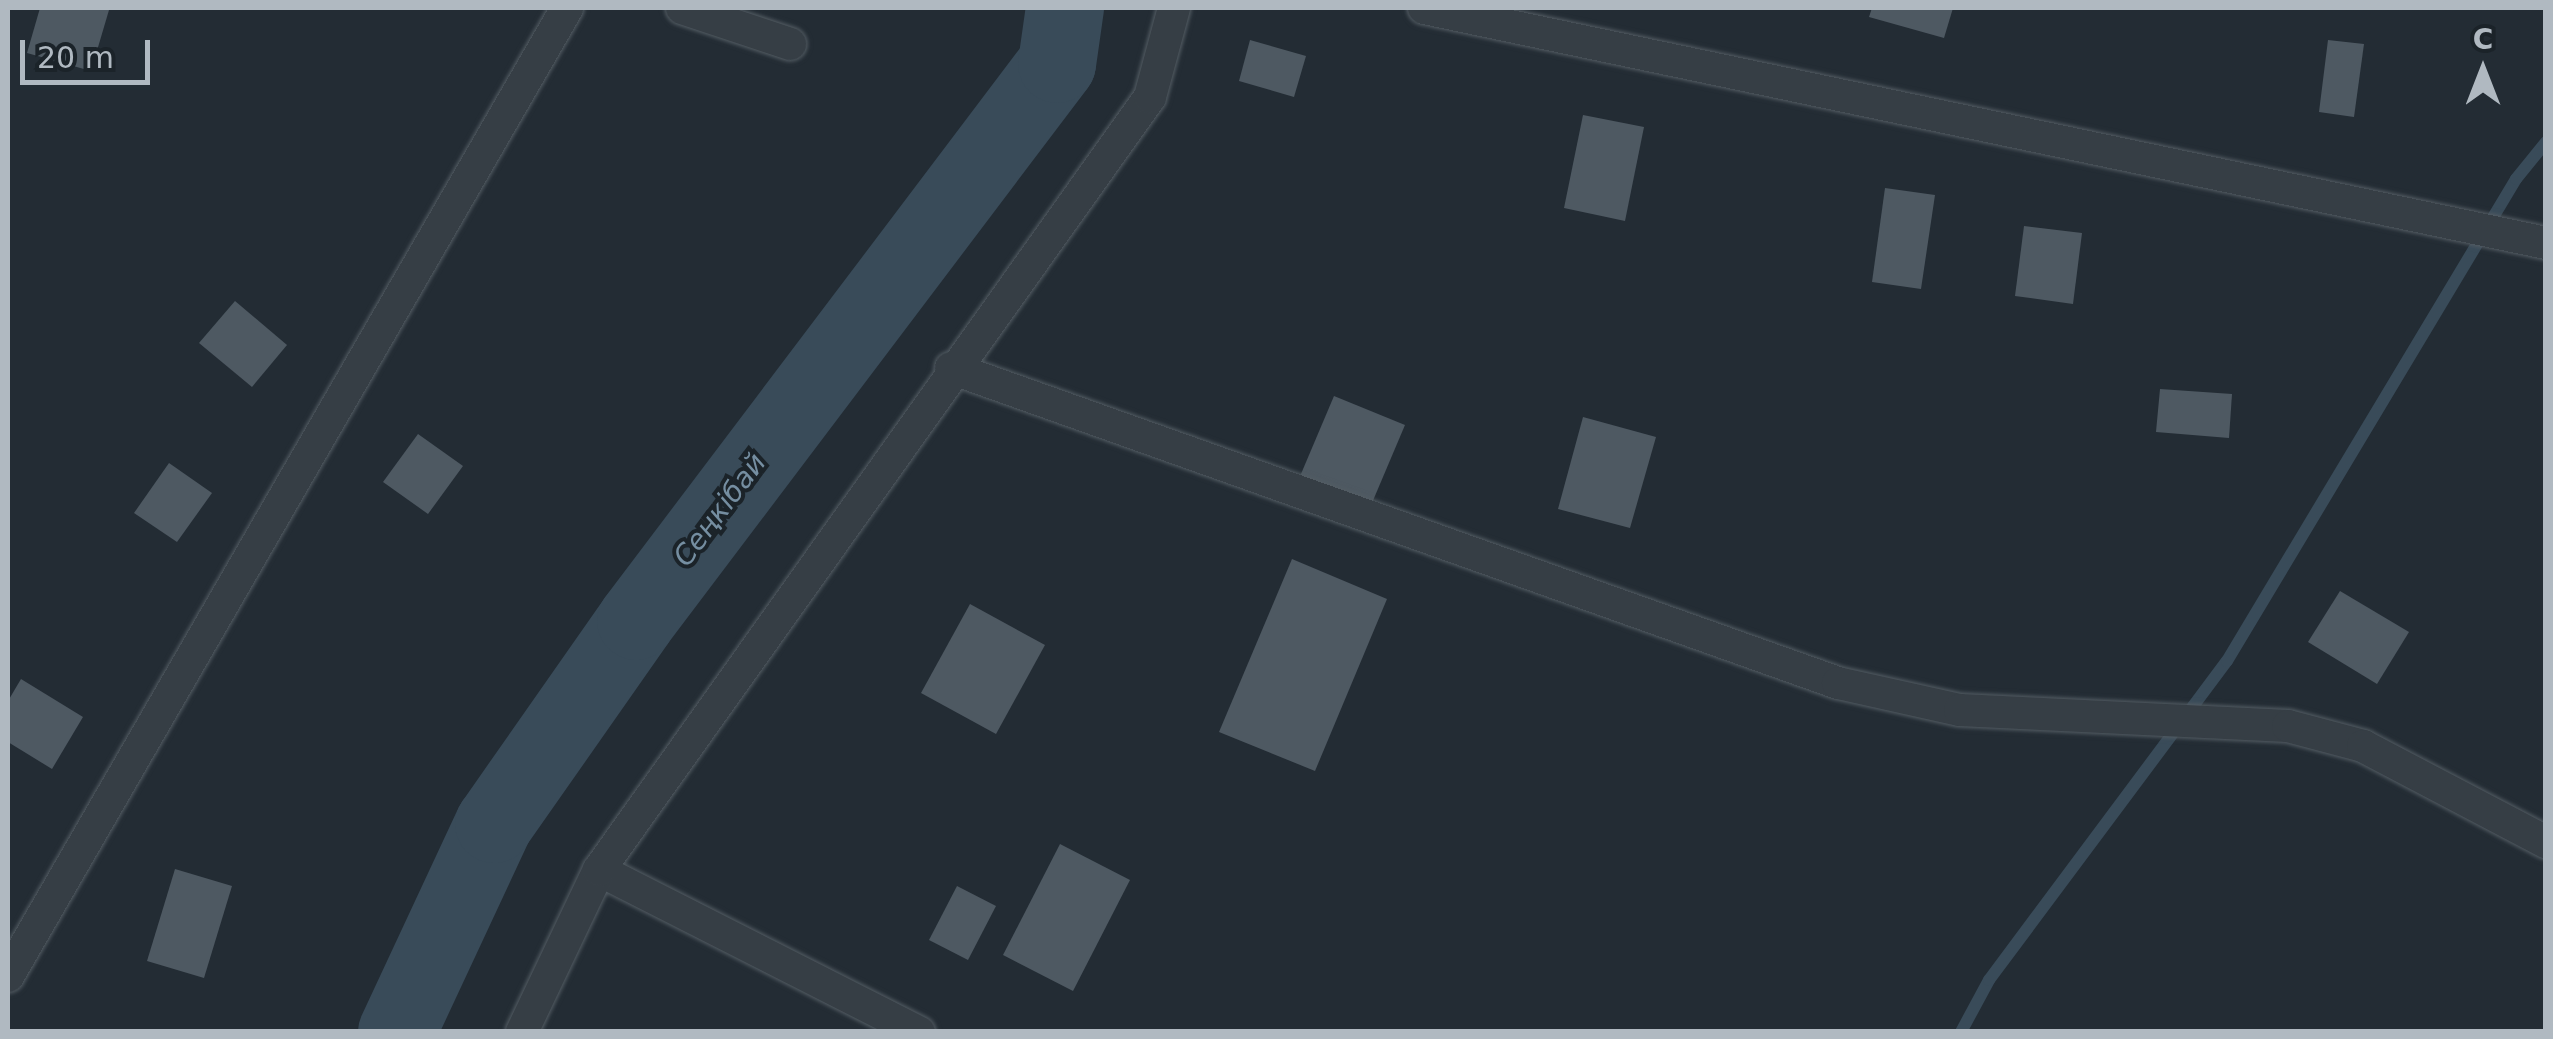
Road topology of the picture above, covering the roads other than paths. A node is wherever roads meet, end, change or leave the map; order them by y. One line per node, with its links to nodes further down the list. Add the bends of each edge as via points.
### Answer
1 (567, 8): 10 (street)
2 (682, 8): 5 (street)
3 (1174, 8): 7 (street, via 1150,96)
4 (1424, 8): 6 (street)
5 (790, 44)
6 (2546, 243)
7 (950, 368): 8 (street, via 1838,683 1960,710 2288,726 2363,746); 9 (street)
8 (2546, 842)
9 (599, 870): 11 (street); 12 (street)
10 (8, 976)
11 (522, 1032)
12 (919, 1032)

